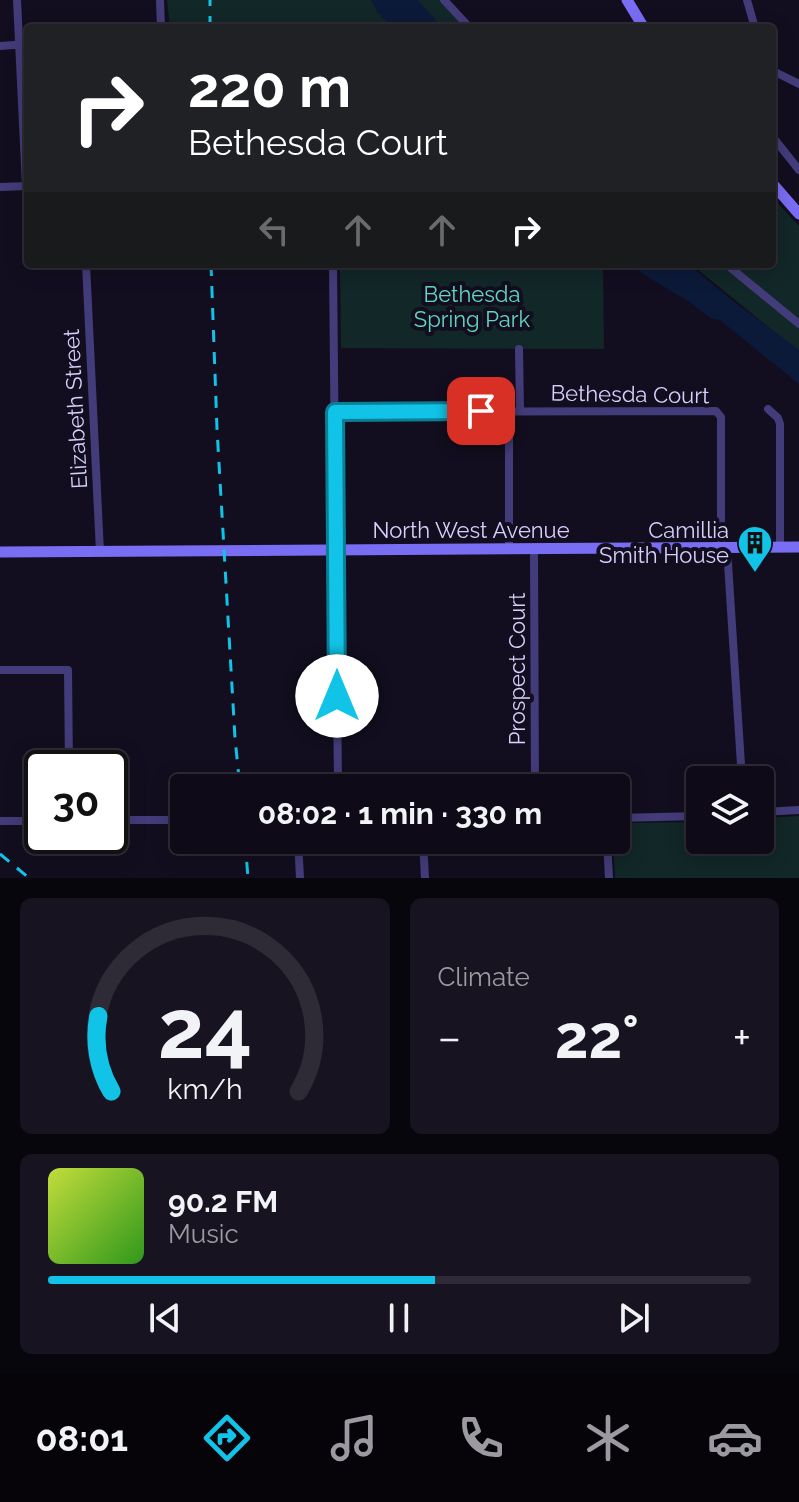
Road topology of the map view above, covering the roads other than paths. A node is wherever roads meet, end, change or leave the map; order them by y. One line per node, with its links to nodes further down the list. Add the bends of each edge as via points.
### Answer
1 (17, 0): 10 (street)
2 (160, 0): 6 (street)
3 (444, 0): 7 (street)
4 (627, 0): 8 (street)
5 (747, 0): 9 (street)
6 (161, 24)
7 (466, 24)
8 (642, 24)
9 (754, 24)
10 (24, 45): 11 (street)
11 (0, 46)
12 (776, 72): 13 (street)
13 (799, 84)
14 (776, 141): 15 (street)
15 (799, 170)
16 (24, 186): 17 (street)
17 (0, 187)
18 (776, 188): 19 (street)
19 (799, 214)
20 (86, 268): 36 (street, Elizabeth Street)
21 (333, 268): 28 (street)
22 (731, 268): 23 (street)
23 (799, 324)
24 (519, 349): 27 (street)
25 (768, 409): 31 (street, via 780,424)
26 (509, 411): 27 (street, Bethesda Court); 28 (street, Bethesda Court); 32 (street)
27 (520, 411): 30 (street, Bethesda Court, via 716,411 721,417)
28 (335, 412): 34 (street)
29 (799, 547): 31 (street, North West Avenue)
30 (724, 548): 31 (street, North West Avenue); 33 (street, North West Avenue); 39 (street)
31 (780, 548)
32 (509, 549): 33 (street, North West Avenue); 34 (street, North West Avenue)
33 (534, 549): 41 (street, Prospect Court)
34 (336, 550): 36 (street, North West Avenue); 40 (street)
35 (0, 552): 36 (street, North West Avenue)
36 (100, 552)
37 (0, 670): 38 (street, via 68,670)
38 (69, 750)
39 (741, 766)
40 (338, 774)
41 (535, 774)
42 (799, 810): 43 (street)
43 (774, 811)
44 (686, 816): 45 (street)
45 (630, 818)
46 (128, 820): 47 (street)
47 (170, 820)
48 (0, 821): 49 (street)
49 (24, 821)
50 (299, 854): 53 (street)
51 (424, 854): 54 (street)
52 (608, 854): 55 (street)
53 (300, 878)
54 (425, 878)
55 (609, 878)

